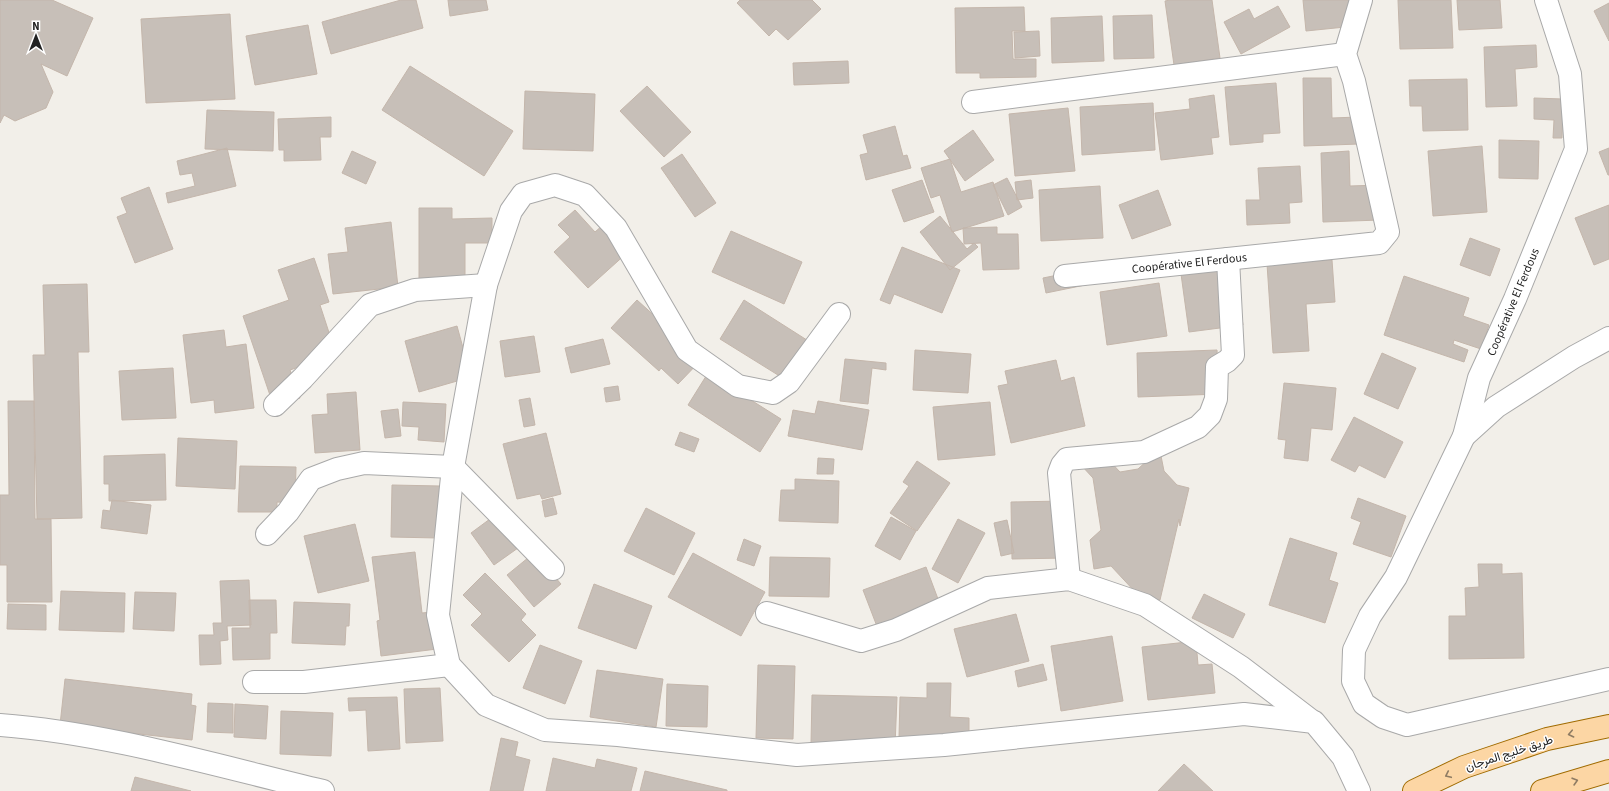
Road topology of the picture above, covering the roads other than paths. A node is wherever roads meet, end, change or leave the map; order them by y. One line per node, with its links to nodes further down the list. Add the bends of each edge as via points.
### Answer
1 (1360, 0): 3 (street)
2 (1546, 0): 11 (street, Coopérative El Ferdous, via 1570,74 1576,149 1515,299 1479,378)
3 (1345, 54): 4 (street); 5 (street, Coopérative El Ferdous, via 1354,81 1388,232 1379,242 1366,245)
4 (973, 102)
5 (1228, 259): 6 (street, Coopérative El Ferdous); 15 (street, via 1233,355 1217,367 1216,399 1210,415 1198,427 1144,452 1067,459 1062,465 1059,473)
6 (1065, 276)
7 (486, 285): 8 (street, via 511,211 519,199 523,194 555,185 585,195 616,228 687,350 738,386 774,393 784,386); 10 (street, via 415,290 370,305); 12 (street)
8 (840, 314)
9 (1609, 338): 11 (street, via 1496,406)
10 (275, 405)
11 (1464, 436): 18 (street, via 1396,577 1370,616 1354,650 1353,681 1364,704 1383,717 1407,725)
12 (453, 467): 13 (street, via 364,463 337,469 311,479 288,512); 14 (street); 17 (street, via 438,615)
13 (267, 534)
14 (553, 569)
15 (1069, 579): 16 (street, via 988,588 896,630 861,641); 20 (street, via 1145,604 1242,667)
16 (767, 613)
17 (449, 665): 19 (street, via 304,682); 20 (street, via 486,705 545,730 618,735 797,756 944,745 1244,714)
18 (1609, 679)
19 (254, 682)
20 (1314, 722): 25 (street, via 1343,757)
21 (0, 725): 24 (street, via 35,728 116,742)
22 (1609, 726): 26 (main road, طريق خليج المرجان, one-way to 26, via 1547,739 1464,767)
23 (1609, 772): 27 (main road, one-way to 23)
24 (323, 791)
25 (1359, 791)
26 (1414, 791)
27 (1542, 791)

